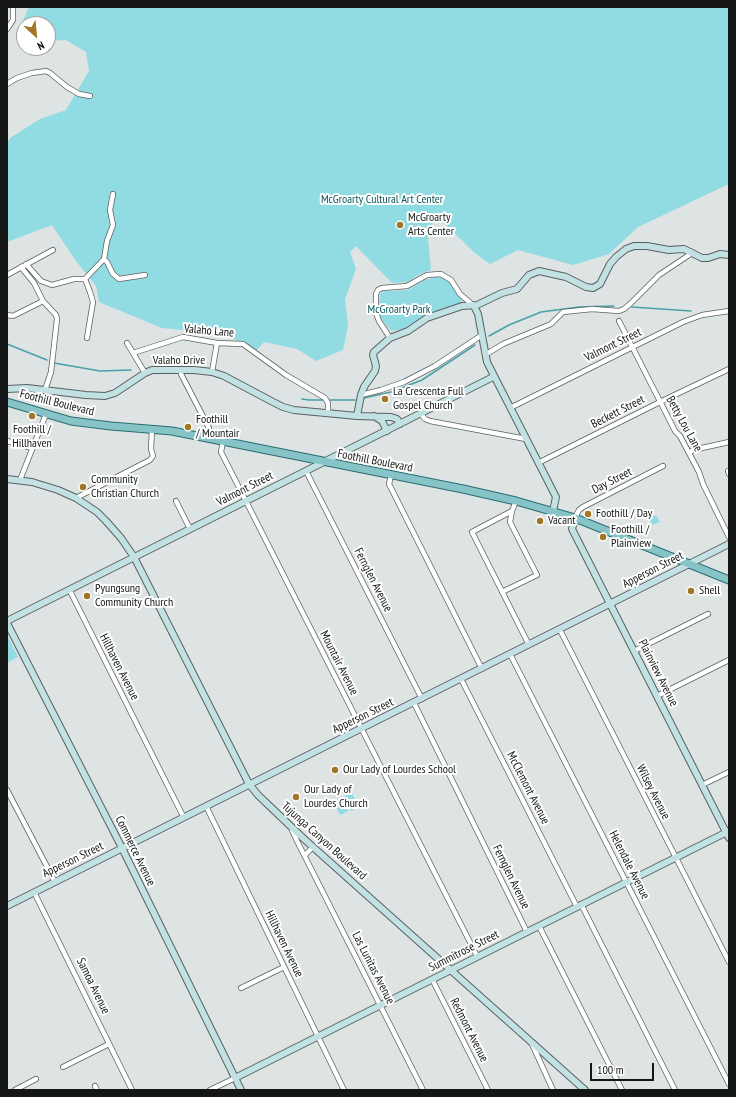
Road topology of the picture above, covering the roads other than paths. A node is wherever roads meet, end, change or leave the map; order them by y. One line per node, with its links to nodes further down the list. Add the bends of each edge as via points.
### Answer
1 (13, 7): 2 (street, via 13,20)
2 (7, 29)
3 (7, 84): 4 (street, via 17,78 46,71 79,94)
4 (90, 96)
5 (113, 194): 9 (street, via 110,210 113,225)
6 (53, 250): 10 (street)
7 (692, 252): 8 (street, via 702,258 718,254); 16 (street, via 634,246 616,257 600,284 593,288 582,286 566,277 539,271 528,275 518,288 502,292); 27 (street, via 659,275 624,309 563,312 551,324 503,344)
8 (729, 255)
9 (104, 259): 13 (street, via 119,279); 14 (street)
10 (26, 264): 11 (street); 14 (street, via 41,282 47,284)
11 (21, 267): 12 (street); 15 (street, via 34,283)
12 (7, 275)
13 (145, 275)
14 (85, 279): 21 (street, via 93,302)
15 (42, 301): 18 (street, via 13,316); 34 (street, via 56,315 58,324 51,372)
16 (474, 306): 20 (street); 22 (street, via 462,306 429,317 408,331); 22 (street, via 460,294 451,279 441,274 426,275 407,286 382,288 376,296 376,312)
17 (729, 311): 25 (street, Valmont Street, via 689,320)
18 (7, 315)
19 (619, 321): 25 (street, Betty Lou Lane)
20 (482, 335): 27 (street); 35 (street, via 435,366 404,382)
21 (87, 338)
22 (390, 338): 35 (street, via 374,353 375,371)
23 (127, 343): 26 (street)
24 (217, 343): 26 (street, Valaho Lane, via 183,337); 30 (street); 39 (street, Valaho Lane, via 245,345 283,373 325,398)
25 (632, 347): 37 (street, Betty Lou Lane); 38 (street, Valmont Street)
26 (133, 353): 31 (street)
27 (485, 355): 32 (street)
28 (729, 369): 37 (street, Beckett Street)
29 (181, 370): 30 (street, Valaho Drive); 31 (street, Valaho Drive, via 152,370); 47 (street, via 209,428)
30 (212, 372): 39 (street, Valaho Drive, via 283,407)
31 (145, 373): 34 (street, Valaho Drive, via 115,393 104,396)
32 (493, 377): 38 (street); 41 (street, Valmont Street)
33 (7, 389): 34 (street, Valaho Drive)
34 (44, 390)
35 (361, 395): 42 (street)
36 (7, 402): 40 (main road, Foothill Boulevard)
37 (660, 402): 53 (street, Betty Lou Lane); 55 (street, Beckett Street)
38 (510, 408): 48 (street)
39 (328, 413): 42 (street, Valaho Drive)
40 (46, 414): 45 (main road, Foothill Boulevard, via 91,424); 52 (street)
41 (421, 414): 44 (street, Valmont Street); 48 (street, via 430,421)
42 (357, 416): 43 (street, Valaho Drive)
43 (374, 416): 44 (street, Valaho Drive, via 391,417 397,419); 46 (street, via 382,421)
44 (400, 424): 46 (street, Valmont Street)
45 (152, 429): 47 (main road, Foothill Boulevard); 61 (street, via 153,456 150,460)
46 (387, 431): 54 (street, Valmont Street)
47 (207, 438): 50 (main road, Foothill Boulevard)
48 (526, 439): 55 (street)
49 (7, 441): 52 (street)
50 (222, 441): 54 (main road, Foothill Boulevard); 63 (street, Mountair Avenue, via 221,452)
51 (729, 442): 53 (street)
52 (32, 448): 60 (street)
53 (689, 453): 69 (street, Betty Lou Lane)
54 (324, 462): 57 (street, Valmont Street); 58 (main road, Foothill Boulevard)
55 (538, 463): 66 (street, via 556,497)
56 (663, 466): 67 (street, Day Street, via 580,508)
57 (306, 471): 63 (street, Valmont Street); 87 (street, Fernglen Avenue)
58 (391, 475): 64 (main road, Foothill Boulevard); 84 (street, via 389,484)
59 (7, 479): 60 (street, Tujunga Canyon Boulevard)
60 (20, 480): 61 (street, Tujunga Canyon Boulevard, via 44,485)
61 (76, 498): 71 (street, Tujunga Canyon Boulevard, via 106,521)
62 (176, 501): 68 (street)
63 (246, 501): 68 (street, Valmont Street); 89 (street, Mountair Avenue)
64 (516, 501): 65 (street); 66 (main road, Foothill Boulevard)
65 (512, 511): 75 (street, via 510,522 537,575); 75 (street, via 472,532)
66 (553, 511): 67 (main road, Foothill Boulevard)
67 (575, 518): 72 (main road, Foothill Boulevard); 76 (street, Plainview Avenue, via 572,529)
68 (190, 529): 71 (street, Valmont Street)
69 (729, 537)
70 (729, 544): 72 (street, Apperson Street)
71 (134, 557): 74 (street, Valmont Street); 91 (street, Tujunga Canyon Boulevard)
72 (689, 564): 73 (main road, Foothill Boulevard); 76 (street, Apperson Street)
73 (729, 580)
74 (69, 589): 78 (street, Valmont Street); 95 (street, Hillhaven Avenue)
75 (502, 592): 80 (street)
76 (610, 604): 79 (street, Apperson Street); 81 (street, Plainview Avenue)
77 (708, 614): 81 (street)
78 (7, 622): 99 (street, Commerce Avenue)
79 (560, 630): 80 (street, Apperson Street); 101 (street, Wilsey Avenue)
80 (529, 645): 82 (street, Apperson Street)
81 (634, 651): 86 (street, Plainview Avenue)
82 (510, 654): 84 (street, Apperson Street); 103 (street, Helendale Avenue)
83 (729, 660): 86 (street)
84 (482, 669): 85 (street, Apperson Street)
85 (461, 679): 87 (street, Apperson Street); 106 (street, McClemont Avenue)
86 (656, 696): 92 (street, Plainview Avenue)
87 (422, 699): 88 (street, Apperson Street)
88 (414, 703): 89 (street, Apperson Street); 108 (street, Fernglen Avenue)
89 (361, 729): 91 (street, Apperson Street); 109 (street, Mountair Avenue)
90 (729, 772): 92 (street)
91 (249, 784): 94 (street, Apperson Street); 96 (street, Tujunga Canyon Boulevard, via 265,803)
92 (702, 785): 97 (street, Plainview Avenue)
93 (7, 790): 102 (street)
94 (206, 806): 95 (street, Apperson Street); 111 (street, Hillhaven Avenue)
95 (184, 818): 99 (street, Apperson Street)
96 (291, 826): 98 (street, Tujunga Canyon Boulevard); 100 (street, Las Lunitas Avenue)
97 (728, 834): 101 (street, Summitrose Street)
98 (313, 847): 100 (street); 112 (street, Tujunga Canyon Boulevard)
99 (122, 848): 102 (street, Apperson Street); 120 (street, Commerce Avenue)
100 (304, 855): 115 (street, Las Lunitas Avenue)
101 (676, 857): 103 (street, Summitrose Street); 110 (street, Wilsey Avenue)
102 (55, 882): 104 (street, Apperson Street)
103 (626, 882): 106 (street, Summitrose Street); 122 (street, Helendale Avenue)
104 (34, 892): 105 (street, Apperson Street); 118 (street, Samoa Avenue)
105 (7, 906)
106 (579, 906): 107 (street, Summitrose Street); 133 (street, McClemont Avenue)
107 (539, 926): 108 (street, Summitrose Street); 132 (street)
108 (527, 932): 109 (street, Summitrose Street)
109 (477, 956): 112 (street, Summitrose Street)
110 (729, 962)
111 (284, 967): 114 (street); 116 (street, Hillhaven Avenue)
112 (451, 970): 113 (street, Summitrose Street); 117 (street, Tujunga Canyon Boulevard)
113 (432, 979): 115 (street, Summitrose Street); 129 (street, Redmont Avenue)
114 (241, 988)
115 (381, 1005): 116 (street, Summitrose Street); 128 (street, Las Lunitas Avenue)
116 (318, 1036): 120 (street, Summitrose Street); 127 (street, Hillhaven Avenue)
117 (532, 1042): 130 (street); 131 (street, Tujunga Canyon Boulevard)
118 (109, 1044): 119 (street); 124 (street, Samoa Avenue)
119 (63, 1067)
120 (235, 1078): 125 (street, Summitrose Street); 126 (street, Commerce Avenue)
121 (36, 1079): 123 (street)
122 (729, 1084)
123 (15, 1090)
124 (132, 1090)
125 (210, 1090)
126 (241, 1090)
127 (344, 1090)
128 (423, 1090)
129 (488, 1090)
130 (553, 1090)
131 (585, 1090)
132 (622, 1090)
133 (675, 1090)

